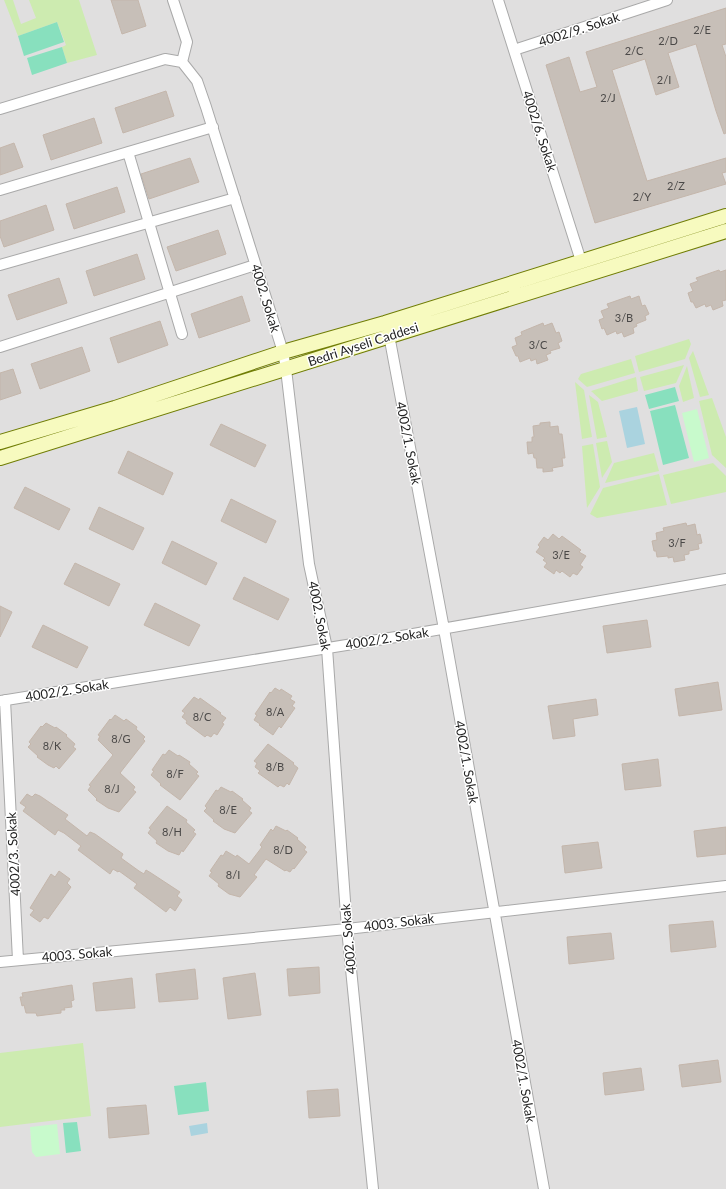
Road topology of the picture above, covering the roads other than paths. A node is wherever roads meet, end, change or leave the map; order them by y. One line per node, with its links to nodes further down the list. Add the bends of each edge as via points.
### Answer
1 (173, 0): 5 (street, via 187,42)
2 (498, 0): 4 (street, 4002/6. Sokak)
3 (667, 0): 4 (street, 4002/9. Sokak)
4 (514, 50): 14 (street, 4002/6. Sokak)
5 (182, 62): 6 (street, via 165,59); 7 (street, 4002. Sokak, via 197,81)
6 (0, 109)
7 (213, 128): 8 (street); 10 (street, 4002. Sokak)
8 (128, 152): 9 (street); 12 (street)
9 (0, 190)
10 (235, 198): 12 (street); 16 (street, 4002. Sokak)
11 (726, 216): 14 (main road, Bedri Ayseli Caddesi)
12 (149, 223): 15 (street); 17 (street)
13 (726, 231): 19 (main road, Bedri Ayseli Caddesi)
14 (581, 261): 21 (main road, Bedri Ayseli Caddesi)
15 (0, 265)
16 (255, 265): 17 (street); 21 (street, 4002. Sokak)
17 (170, 292): 18 (street); 20 (street)
18 (182, 334)
19 (389, 335): 22 (main road, Bedri Ayseli Caddesi); 26 (street, 4002/1. Sokak)
20 (0, 347)
21 (283, 352): 22 (street, 4002. Sokak); 23 (main road, Bedri Ayseli Caddesi, via 116,408)
22 (286, 369): 24 (main road, Bedri Ayseli Caddesi); 27 (street, 4002. Sokak, via 309,564)
23 (0, 442)
24 (0, 458)
25 (726, 579): 26 (street, 4002/2. Sokak)
26 (444, 629): 27 (street, 4002/2. Sokak); 30 (street, 4002/1. Sokak)
27 (327, 648): 28 (street, 4002/2. Sokak); 31 (street, 4002. Sokak)
28 (3, 700): 32 (street, 4002/3. Sokak)
29 (726, 886): 30 (street, 4003. Sokak)
30 (493, 911): 31 (street, 4003. Sokak); 35 (street, 4002/1. Sokak)
31 (347, 929): 32 (street, 4003. Sokak); 34 (street, 4002. Sokak)
32 (18, 960): 33 (street, 4003. Sokak)
33 (0, 962)
34 (373, 1189)
35 (544, 1189)

